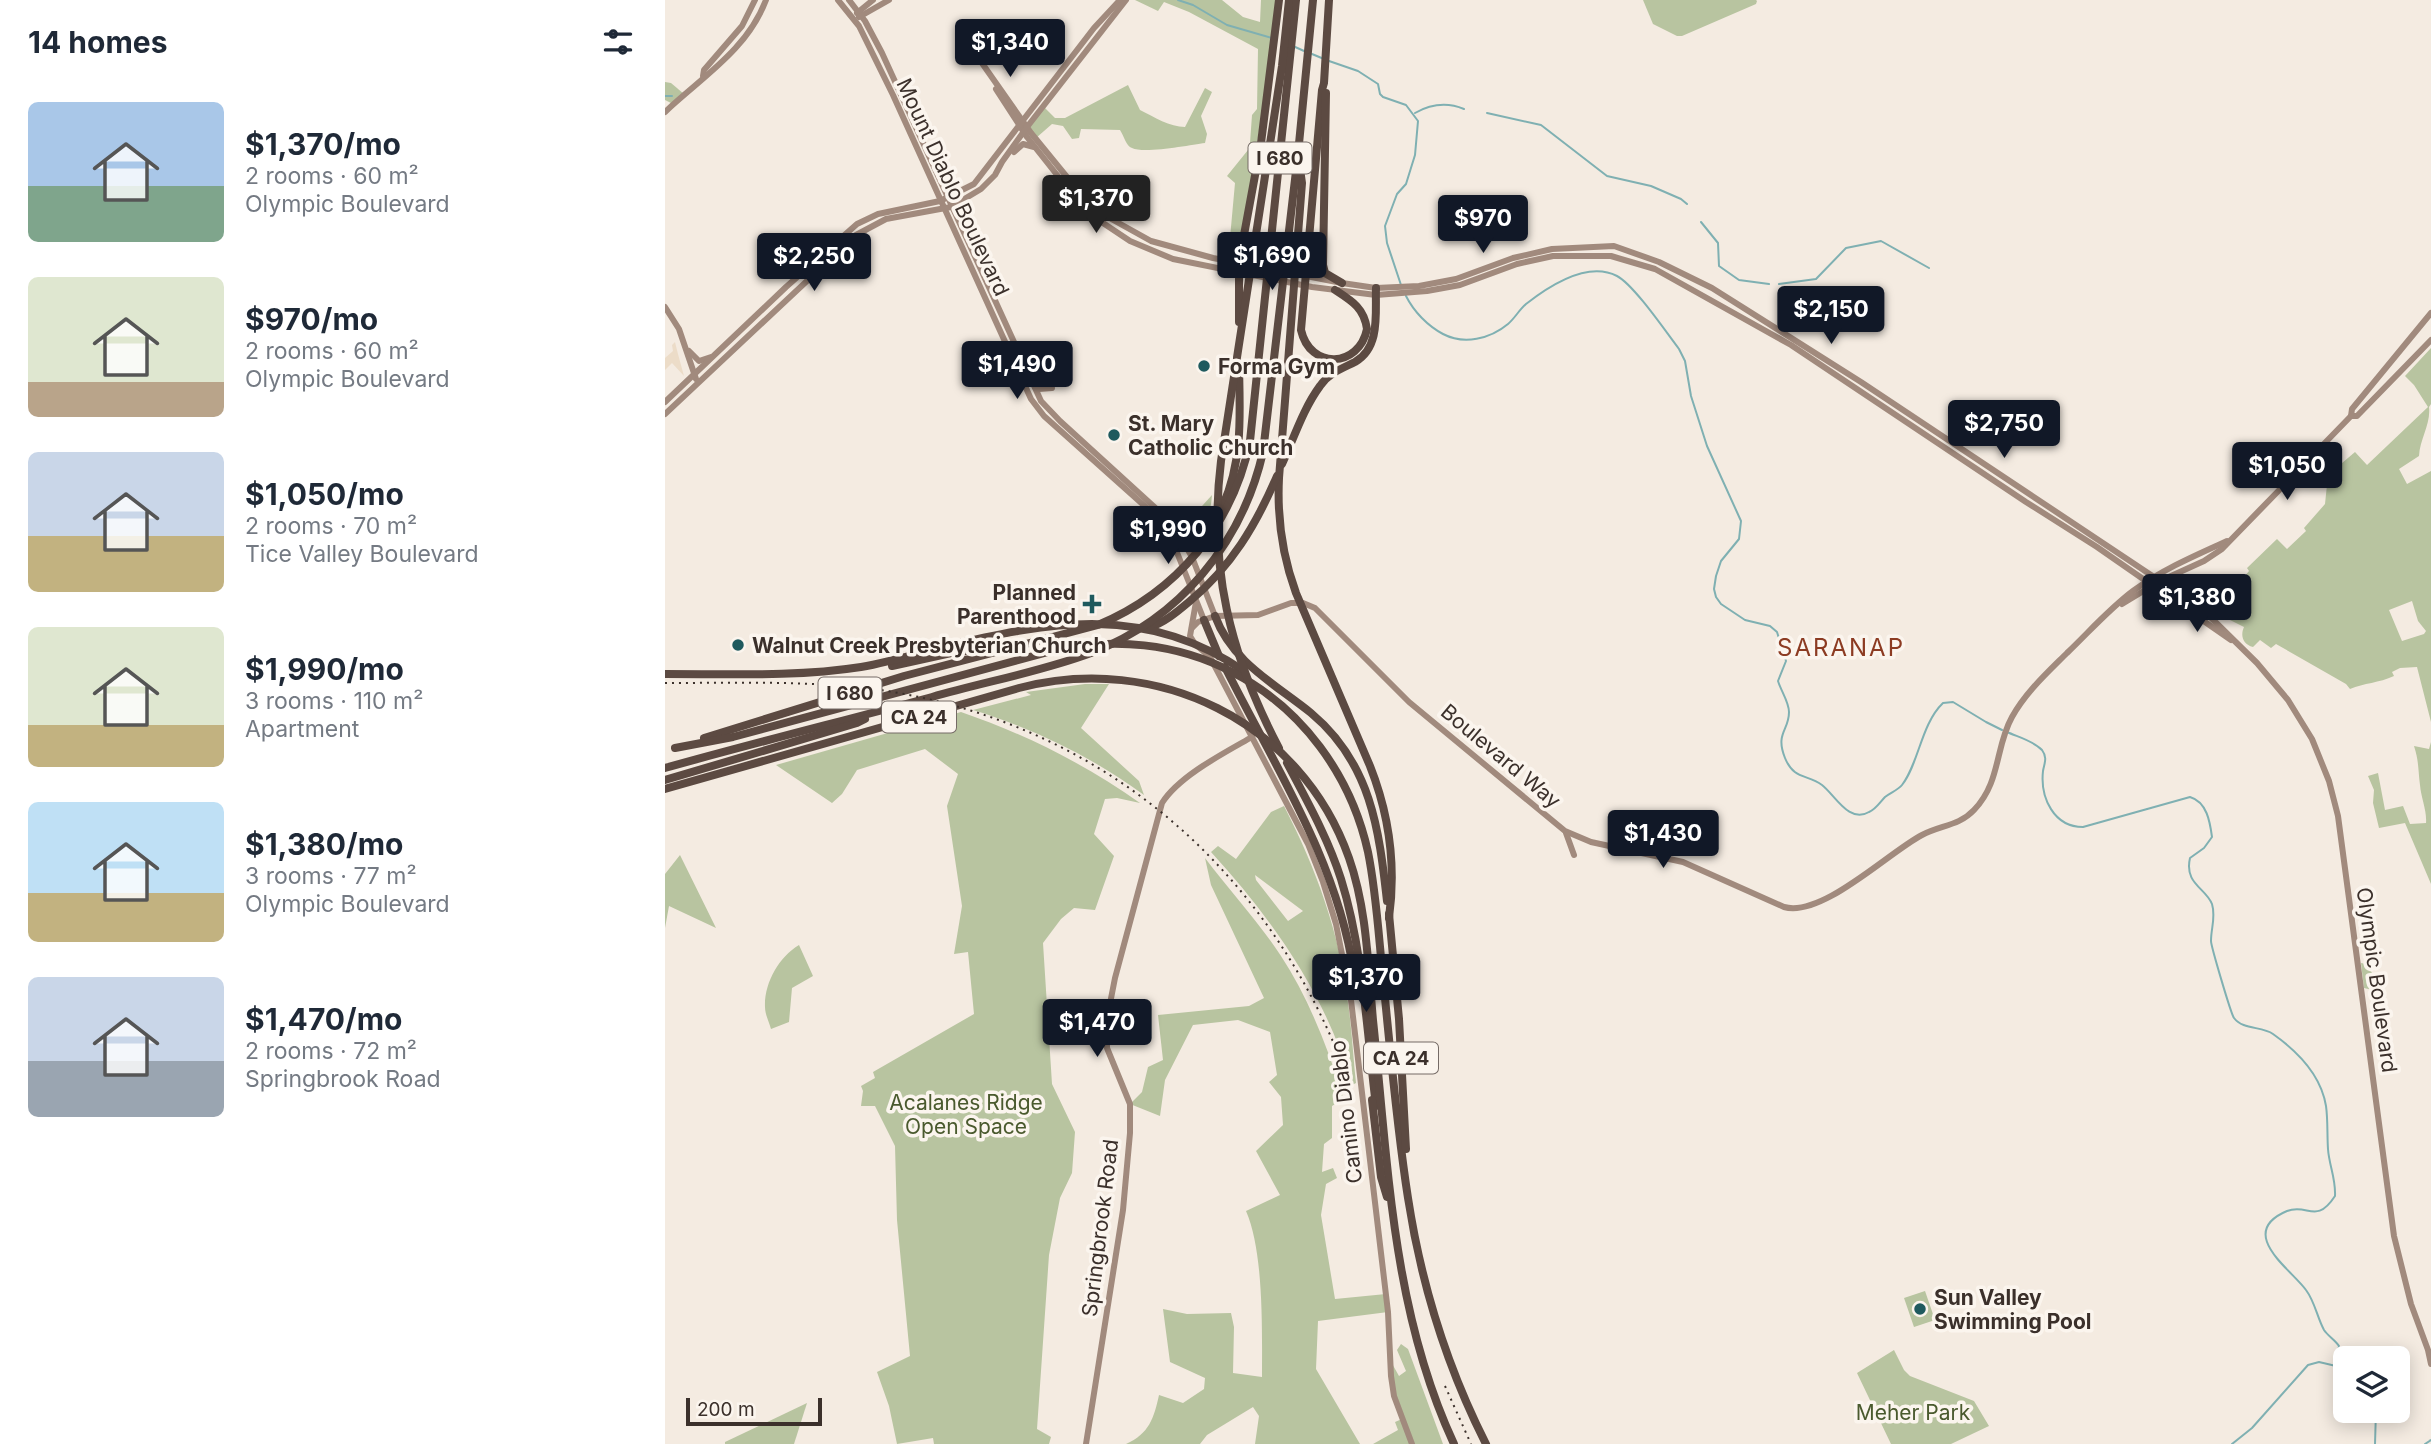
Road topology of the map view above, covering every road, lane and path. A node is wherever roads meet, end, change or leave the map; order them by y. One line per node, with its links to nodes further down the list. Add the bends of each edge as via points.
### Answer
1 (755, 0): 15 (main road, via 742,26)
2 (766, 0): 15 (main road, via 730,56)
3 (838, 0): 13 (main road, Mount Diablo Boulevard)
4 (849, 0): 13 (main road, Mount Diablo Boulevard)
5 (873, 0): 13 (main road)
6 (889, 0): 13 (main road)
7 (1119, 0): 18 (main road)
8 (1126, 0): 18 (main road, via 1061,86)
9 (1279, 1): 26 (highway)
10 (1293, 1): 14 (highway, I 680)
11 (1313, 2): 20 (highway, I 680)
12 (1329, 2): 16 (highway)
13 (858, 15): 22 (main road, Mount Diablo Boulevard, via 888,67); 23 (main road, Mount Diablo Boulevard)
14 (1286, 67): 43 (highway, I 680, via 1252,431 1228,507); 73 (highway, via 1221,461 1217,541 1222,590 1249,687 1319,827 1344,890)
15 (703, 76): 17 (main road)
16 (1324, 83): 27 (highway, via 1324,269); 27 (highway, via 1302,334 1318,356 1328,359 1349,356 1363,342 1367,329 1354,302)
17 (665, 111)
18 (1023, 127): 18 (main road, Olympic Boulevard, via 977,56); 19 (main road, Olympic Boulevard); 21 (main road); 22 (main road, via 974,184); 26 (main road, Olympic Boulevard, via 1105,216 1162,245)
19 (1034, 147): 21 (main road, via 1017,147); 26 (main road, Olympic Boulevard, via 1075,197 1111,230 1162,256)
20 (1298, 154): 53 (highway, I 680, via 1260,462 1240,518 1214,561); 72 (highway, via 1302,183 1278,498 1281,536 1289,574 1383,803 1391,873)
21 (999, 169): 24 (main road, via 981,189)
22 (948, 198): 23 (main road); 24 (main road, Mount Diablo Boulevard)
23 (940, 201): 25 (main road, Mount Diablo Boulevard); 34 (main road, via 857,223)
24 (951, 207): 25 (main road); 37 (main road, Mount Diablo Boulevard)
25 (943, 209): 36 (main road, via 886,219 856,235); 52 (main road, Mount Diablo Boulevard, via 1035,406 1157,517 1172,540)
26 (1239, 267): 27 (main road, Olympic Boulevard); 43 (highway, via 1240,444 1228,493)
27 (1338, 287): 29 (main road, Olympic Boulevard)
28 (1420, 289): 29 (main road, Olympic Boulevard); 29 (main road, Olympic Boulevard, via 1390,295); 46 (main road, Olympic Boulevard, via 1461,285 1553,256 1611,256 1655,269 1791,345); 48 (main road, Olympic Boulevard, via 1552,249 1614,246 1658,262 1712,288 1786,334)
29 (1376, 291): 53 (highway, via 1375,330 1369,347 1358,360 1322,383 1238,550 1211,582)
30 (665, 307): 33 (main road)
31 (2431, 313): 41 (main road, via 2352,409)
32 (2431, 340): 41 (main road)
33 (685, 345): 34 (main road, via 699,360); 35 (main road)
34 (713, 357): 35 (main road)
35 (694, 376): 36 (main road); 39 (main road)
36 (698, 384): 40 (main road)
37 (1035, 387): 38 (main road); 55 (main road, Mount Diablo Boulevard, via 1055,416 1173,524 1192,557)
38 (1052, 388)
39 (665, 402)
40 (665, 414)
41 (2351, 416): 42 (main road)
42 (2227, 541): 44 (main road); 45 (main road)
43 (1206, 543): 59 (highway, I 680, via 1168,583 1134,608)
44 (2216, 546): 45 (main road); 48 (main road)
45 (2199, 563): 47 (main road)
46 (2131, 570): 49 (main road, Olympic Boulevard); 50 (main road)
47 (2181, 573): 48 (main road); 51 (main road, via 2174,582)
48 (2158, 579): 49 (main road); 51 (main road, Olympic Boulevard)
49 (2150, 584): 50 (main road, Boulevard Way); 54 (main road, Boulevard Way); 58 (main road, Olympic Boulevard)
50 (2135, 590): 54 (main road, Boulevard Way)
51 (2189, 598): 58 (main road, Olympic Boulevard)
52 (1196, 602): 56 (main road, Mount Diablo Boulevard); 57 (main road)
53 (1178, 606): 63 (highway, I 680, via 1158,625 1079,657)
54 (2118, 606): 70 (main road, Boulevard Way, via 2021,702 2009,722 1994,778 1967,817 1922,835 1848,886 1798,909 1683,862 1591,842)
55 (1215, 616): 56 (main road); 70 (main road, Boulevard Way, via 1258,615 1293,602 1317,609 1395,689); 72 (highway, via 1236,653 1319,721 1360,774 1378,833)
56 (1204, 620): 57 (main road); 75 (highway, via 1310,829 1335,892 1355,977 1381,1177)
57 (1192, 628): 64 (main road, Camino Diablo, via 1192,641 1210,657)
58 (2233, 641): 76 (main road, Olympic Boulevard, via 2288,700 2312,739 2329,781 2338,816 2394,1236 2411,1304)
59 (1027, 645): 60 (highway, via 992,646 841,674); 65 (highway, I 680, via 894,679)
60 (792, 673): 61 (highway); 62 (highway, via 875,664 1038,628 1089,622 1154,630 1205,649 1241,669)
61 (665, 674)
62 (1285, 708): 65 (highway, via 1218,665 1180,652 1121,643 1081,646 991,667 733,737); 74 (highway, via 1334,767 1356,813 1371,870)
63 (873, 714): 67 (highway, I 680); 68 (highway, via 857,723)
64 (1252, 737): 78 (main road, Springbrook Road, via 1185,779 1162,803 1115,978 1106,1037 1130,1104 1131,1133); 79 (main road, Camino Diablo, via 1316,862 1341,944 1387,1300 1391,1377)
65 (675, 748): 66 (highway, I 680)
66 (665, 751)
67 (665, 768)
68 (665, 780)
69 (665, 789): 73 (highway, CA 24, via 1038,683 1117,679 1177,691 1223,710 1269,743 1307,782 1341,838 1362,913)
70 (1565, 831): 71 (main road)
71 (1574, 855)
72 (1389, 918): 74 (highway, CA 24)
73 (1385, 1154): 75 (highway, CA 24)
74 (1408, 1197): 81 (highway, CA 24, via 1439,1331)
75 (1393, 1215): 80 (highway, CA 24, via 1416,1340)
76 (2430, 1351): 77 (main road, Olympic Boulevard)
77 (2431, 1364)
78 (1086, 1444)
79 (1412, 1444)
80 (1454, 1444)
81 (1486, 1444)

